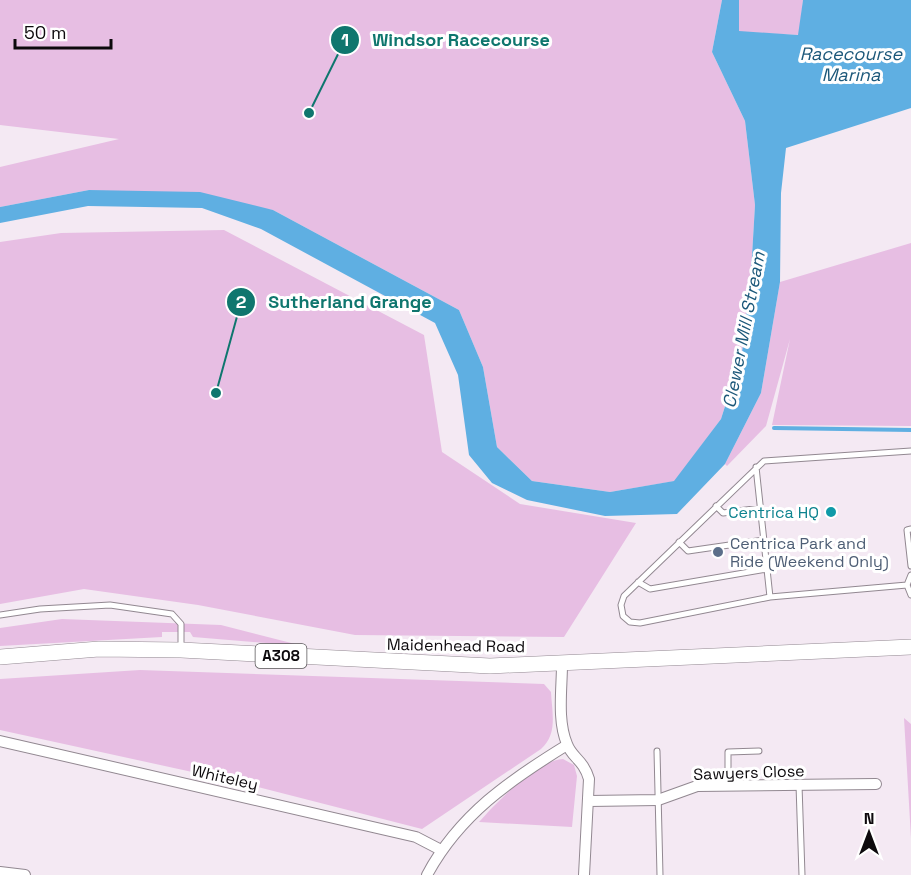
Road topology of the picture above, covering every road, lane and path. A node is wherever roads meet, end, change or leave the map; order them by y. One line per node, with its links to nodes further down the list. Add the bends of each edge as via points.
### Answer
1 (911, 452): 2 (lane, via 776,459)
2 (756, 467): 3 (lane); 4 (lane)
3 (716, 506): 4 (lane, via 723,513); 7 (lane)
4 (761, 508): 6 (lane)
5 (911, 529): 8 (lane, via 907,530 907,541)
6 (764, 540): 7 (lane, via 688,551); 9 (lane)
7 (679, 542): 11 (lane)
8 (911, 566)
9 (767, 569): 11 (lane, via 650,589); 14 (lane)
10 (911, 575): 12 (lane)
11 (638, 582): 14 (lane, via 621,605 623,616 630,622)
12 (907, 585): 13 (lane); 14 (lane)
13 (911, 595)
14 (770, 597)
15 (0, 615): 17 (lane, via 110,605 172,614 181,624)
16 (911, 647): 19 (main road, Maidenhead Road / A308)
17 (181, 650): 18 (main road, Maidenhead Road / A308, via 99,649); 19 (main road, Maidenhead Road / A308, via 480,666)
18 (0, 657)
19 (562, 664): 21 (street, via 562,723)
20 (0, 741): 29 (street, Whiteley, via 416,837)
21 (567, 745): 28 (street, via 585,765); 29 (street, via 510,780 465,819)
22 (657, 751): 27 (lane)
23 (759, 751): 26 (lane, via 728,752)
24 (876, 784): 25 (street, Sawyers Close)
25 (799, 785): 26 (street, Sawyers Close); 35 (lane)
26 (728, 786): 27 (street, Sawyers Close, via 698,786)
27 (658, 800): 28 (street, Sawyers Close); 34 (lane)
28 (589, 801): 33 (street)
29 (441, 850): 32 (street)
30 (0, 872): 31 (street)
31 (25, 875)
32 (428, 875)
33 (584, 875)
34 (660, 875)
35 (802, 875)

